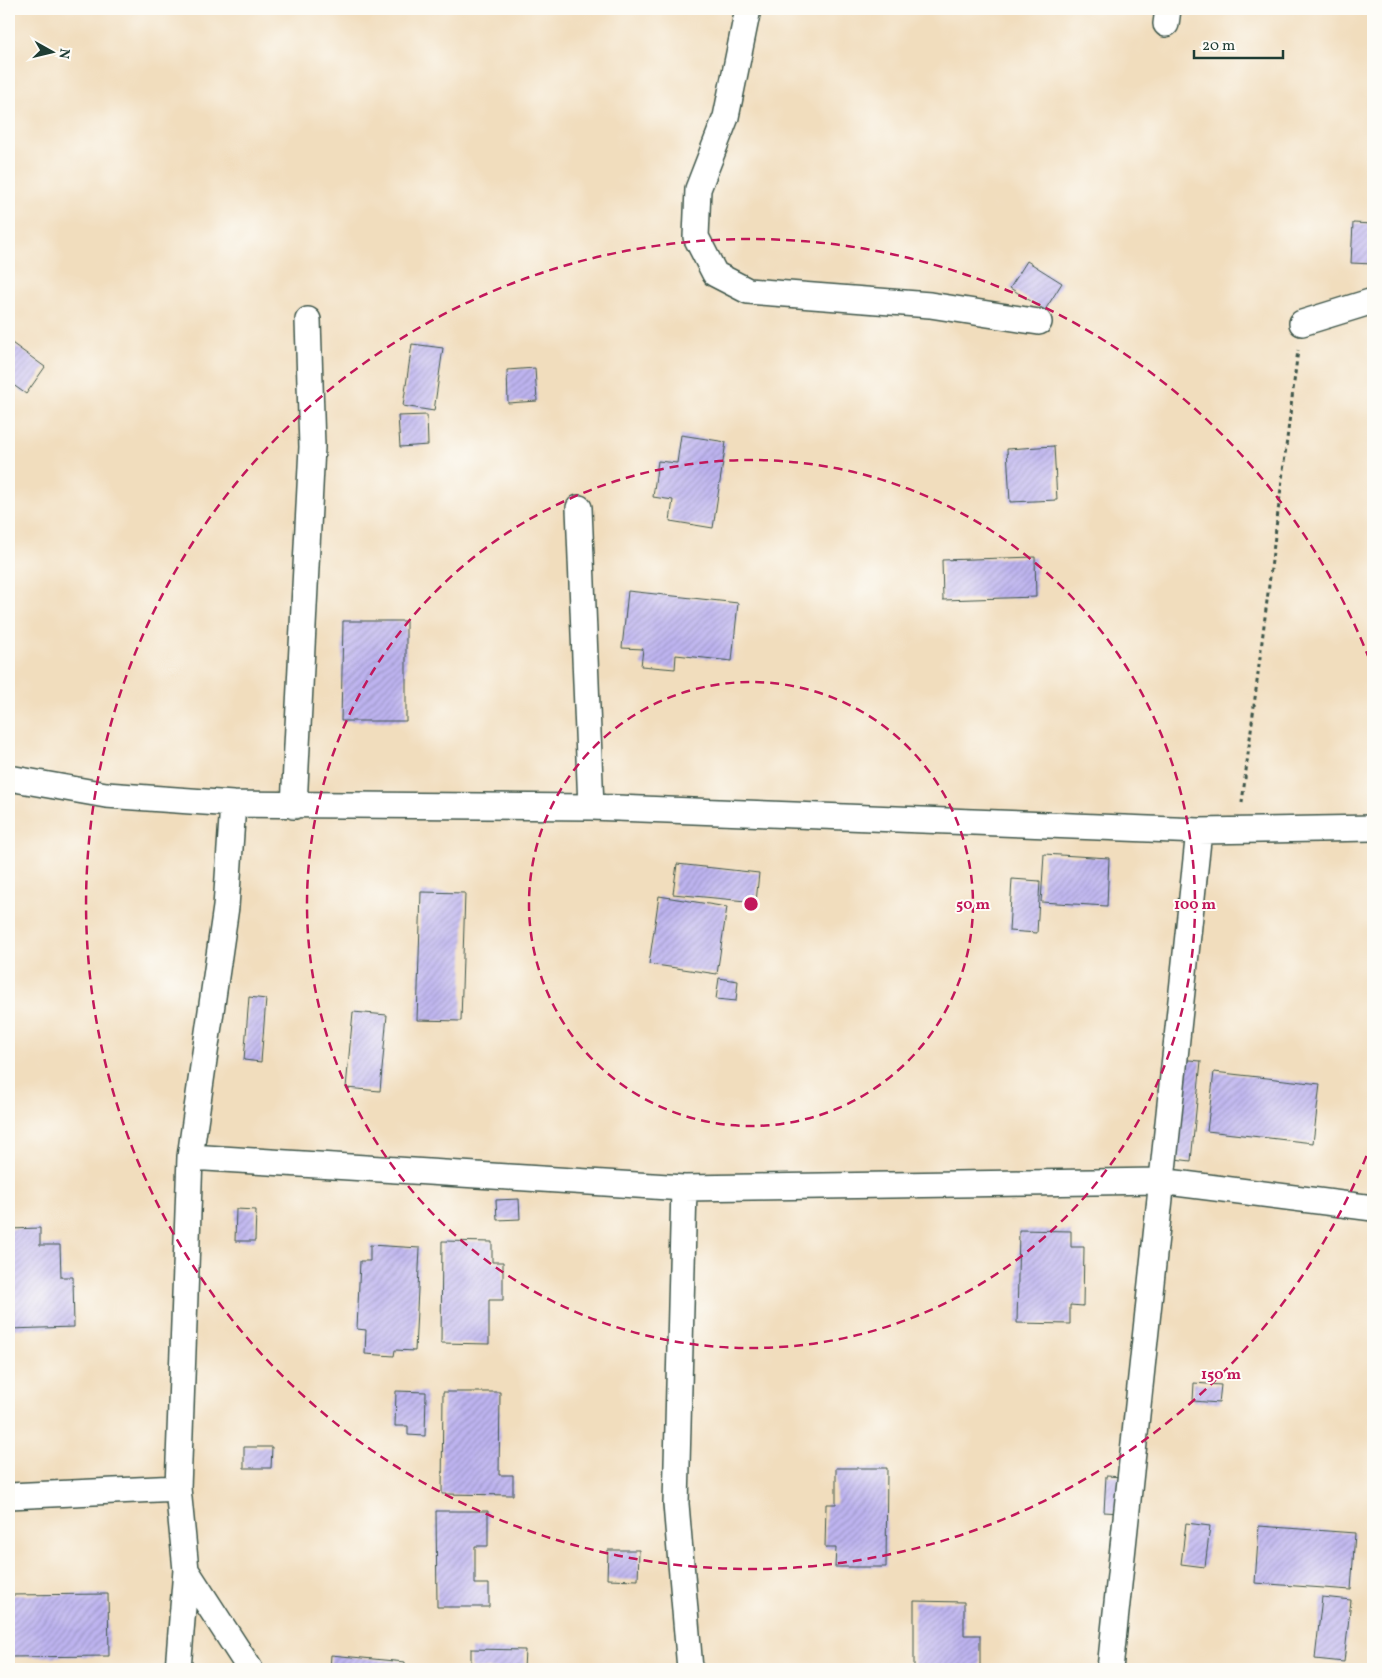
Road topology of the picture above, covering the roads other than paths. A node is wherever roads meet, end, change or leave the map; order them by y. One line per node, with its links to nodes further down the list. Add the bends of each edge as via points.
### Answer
1 (748, 9): 4 (street, via 726,117 698,189 696,237 715,274 748,291 930,304)
2 (1373, 301): 5 (street)
3 (308, 320): 9 (street, via 312,447)
4 (1039, 322)
5 (1302, 323)
6 (579, 508): 10 (street)
7 (9, 778): 8 (street, via 106,795)
8 (233, 804): 9 (street); 13 (street, via 226,907)
9 (294, 806): 10 (street)
10 (591, 807): 12 (street)
11 (1373, 828): 12 (street)
12 (1199, 831): 14 (street)
13 (190, 1157): 15 (street); 17 (street)
14 (1160, 1181): 15 (street); 16 (street); 23 (street)
15 (684, 1188): 22 (street, via 676,1504)
16 (1373, 1208)
17 (178, 1488): 18 (street); 19 (street)
18 (9, 1496)
19 (186, 1570): 20 (street); 21 (street)
20 (178, 1669)
21 (250, 1669)
22 (690, 1669)
23 (1110, 1669)

